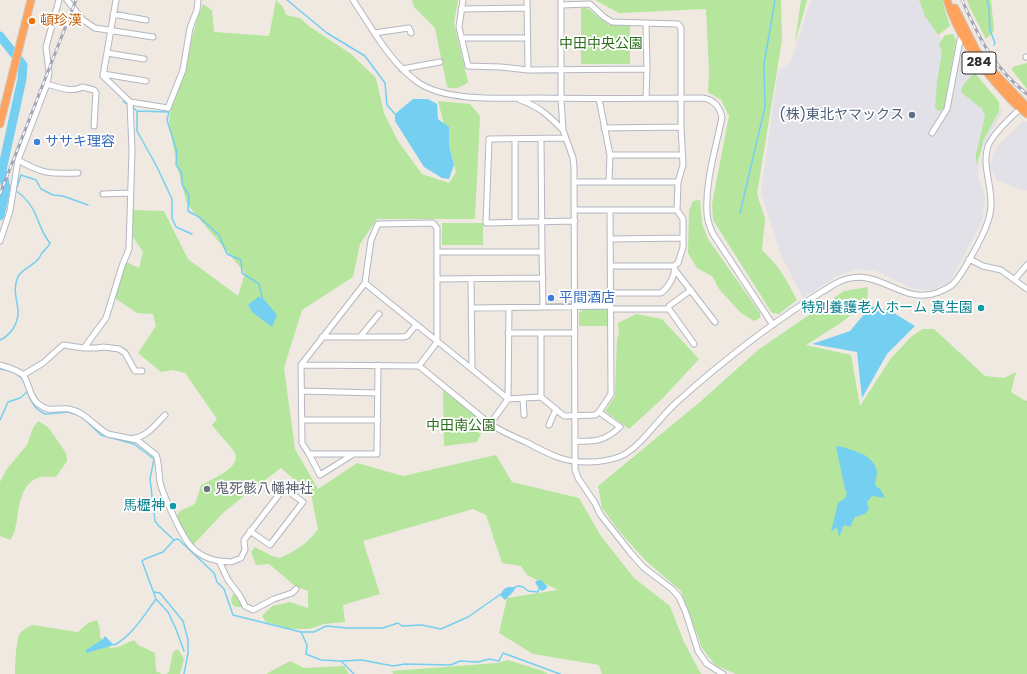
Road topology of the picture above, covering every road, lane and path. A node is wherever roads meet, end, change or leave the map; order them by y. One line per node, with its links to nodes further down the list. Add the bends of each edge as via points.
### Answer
1 (31, 0): 42 (highway)
2 (59, 0): 33 (street, via 46,47 50,72)
3 (67, 0): 17 (street, via 88,24 95,28)
4 (116, 0): 14 (street)
5 (198, 0): 39 (street, via 183,70 168,108)
6 (463, 0): 13 (street)
7 (527, 0): 12 (street)
8 (947, 0): 20 (highway, 284)
9 (952, 0): 20 (highway, 284)
10 (356, 1): 19 (street)
11 (561, 2): 16 (street, via 590,4 612,22); 30 (street)
12 (527, 8): 13 (street); 23 (street)
13 (461, 9): 22 (street, via 459,27)
14 (113, 14): 15 (street); 17 (street)
15 (146, 20)
16 (646, 24): 28 (street); 36 (street, via 678,24 681,28)
17 (111, 30): 21 (street); 24 (street)
18 (411, 32): 19 (street, via 409,28)
19 (374, 33): 27 (street)
20 (965, 35): 40 (highway, 284, via 968,48 985,72); 47 (street, via 946,109)
21 (153, 37)
22 (462, 38): 23 (street); 29 (street, via 468,66)
23 (527, 38): 29 (street)
24 (107, 53): 25 (street); 31 (street)
25 (144, 59)
26 (440, 62): 27 (street)
27 (402, 68): 34 (street, via 419,83 444,94)
28 (646, 69): 30 (street); 35 (street)
29 (528, 70): 30 (street)
30 (562, 71): 37 (street)
31 (103, 74): 32 (street); 39 (street)
32 (146, 81)
33 (46, 84): 43 (street, via 94,90); 53 (street)
34 (513, 98): 37 (street); 46 (street, via 540,109)
35 (646, 98): 36 (street); 38 (street)
36 (681, 98): 44 (street); 92 (street, via 709,99 715,102 721,112 708,193 708,223)
37 (561, 99): 38 (street); 46 (street)
38 (599, 99): 45 (street)
39 (130, 102): 58 (street)
40 (1024, 107): 41 (highway, 284); 71 (street, via 990,142 986,166 991,198 990,211 985,230)
41 (1027, 114)
42 (0, 124)
43 (94, 126)
44 (681, 127): 45 (street); 52 (street)
45 (604, 128): 51 (street)
46 (563, 130): 48 (street)
47 (932, 133)
48 (566, 138): 50 (street); 56 (street, via 573,158)
49 (515, 139): 50 (street); 64 (street); 64 (street, via 489,139 486,223)
50 (541, 139): 65 (street)
51 (610, 155): 52 (street); 55 (street)
52 (682, 155): 57 (street, via 683,166)
53 (18, 160): 54 (street, via 45,173); 68 (street, via 10,210)
54 (78, 173)
55 (609, 181): 56 (street); 57 (street)
56 (575, 182): 60 (street)
57 (678, 182): 62 (street)
58 (130, 193): 59 (street); 100 (street, via 129,249 106,318)
59 (103, 194)
60 (575, 210): 61 (street); 63 (street)
61 (610, 210): 62 (street); 67 (street)
62 (677, 210): 66 (street, via 683,219)
63 (575, 221): 65 (street); 83 (street)
64 (515, 222): 65 (street)
65 (542, 222): 70 (street)
66 (683, 238): 67 (street); 74 (street, via 683,247)
67 (611, 239): 73 (street)
68 (0, 241)
69 (437, 252): 70 (street); 76 (street); 79 (street, via 437,228 433,224 378,224 371,240)
70 (542, 252): 75 (street)
71 (969, 259): 78 (street, via 983,266 1002,270); 92 (street, via 952,284 933,294 912,295 879,280 860,276 848,278)
72 (1027, 265): 78 (street)
73 (611, 266): 74 (street); 82 (street)
74 (675, 268): 81 (street); 82 (street, via 666,289 661,293)
75 (543, 278): 77 (street); 84 (street)
76 (437, 279): 77 (street); 98 (street)
77 (471, 279): 85 (street)
78 (1015, 279): 80 (street)
79 (365, 283): 91 (street); 96 (street)
80 (1027, 289)
81 (691, 290): 88 (street, via 669,306); 90 (street)
82 (611, 293): 87 (street)
83 (575, 306): 84 (street); 87 (street); 93 (street)
84 (543, 307): 86 (street)
85 (472, 308): 86 (street); 105 (street)
86 (509, 308): 94 (street)
87 (611, 308): 88 (street); 114 (street, via 611,394)
88 (669, 309): 99 (street)
89 (379, 314): 97 (street)
90 (715, 322)
91 (416, 325): 97 (street, via 407,336); 98 (street)
92 (773, 325): 126 (street, via 677,401 630,450 605,460)
93 (576, 332): 95 (street); 117 (street)
94 (508, 333): 95 (street); 112 (street)
95 (541, 333): 110 (street)
96 (322, 337): 97 (street); 102 (street)
97 (360, 337)
98 (437, 342): 104 (street); 105 (street)
99 (694, 344)
100 (84, 348): 106 (street, via 119,349 125,353 135,371); 107 (street, via 63,345 43,363)
101 (0, 365): 107 (street)
102 (301, 365): 103 (street); 108 (street)
103 (378, 365): 104 (street); 109 (street)
104 (418, 366): 120 (street)
105 (472, 369): 112 (street)
106 (142, 371)
107 (23, 375): 122 (street, via 35,401 47,410 75,411 108,434)
108 (302, 391): 109 (street); 118 (street)
109 (377, 393): 119 (street)
110 (541, 397): 111 (street); 113 (street)
111 (523, 398): 112 (street); 116 (street)
112 (508, 399): 120 (street)
113 (556, 410): 117 (street, via 564,416); 121 (street)
114 (599, 412): 117 (street, via 595,415); 123 (street, via 620,427 604,439 592,442)
115 (165, 415): 122 (street, via 140,438)
116 (524, 415)
117 (576, 416): 123 (street)
118 (302, 420): 119 (street); 124 (street, via 302,443)
119 (378, 420): 125 (street, via 377,454)
120 (490, 424): 126 (street, via 554,456)
121 (549, 425)
122 (133, 439): 128 (street, via 156,455 161,486 184,540 203,556)
123 (575, 441): 126 (street)
124 (309, 454): 125 (street); 125 (street, via 320,475)
125 (353, 454)
126 (575, 461): 130 (street, via 578,478 600,514 643,567 679,597 698,651 707,664)
127 (250, 531): 127 (street, via 284,488 303,502 270,545); 128 (street, via 244,540 245,550 241,558 231,562)
128 (219, 561): 129 (street, via 245,606 254,610)
129 (296, 589)
130 (723, 674)

